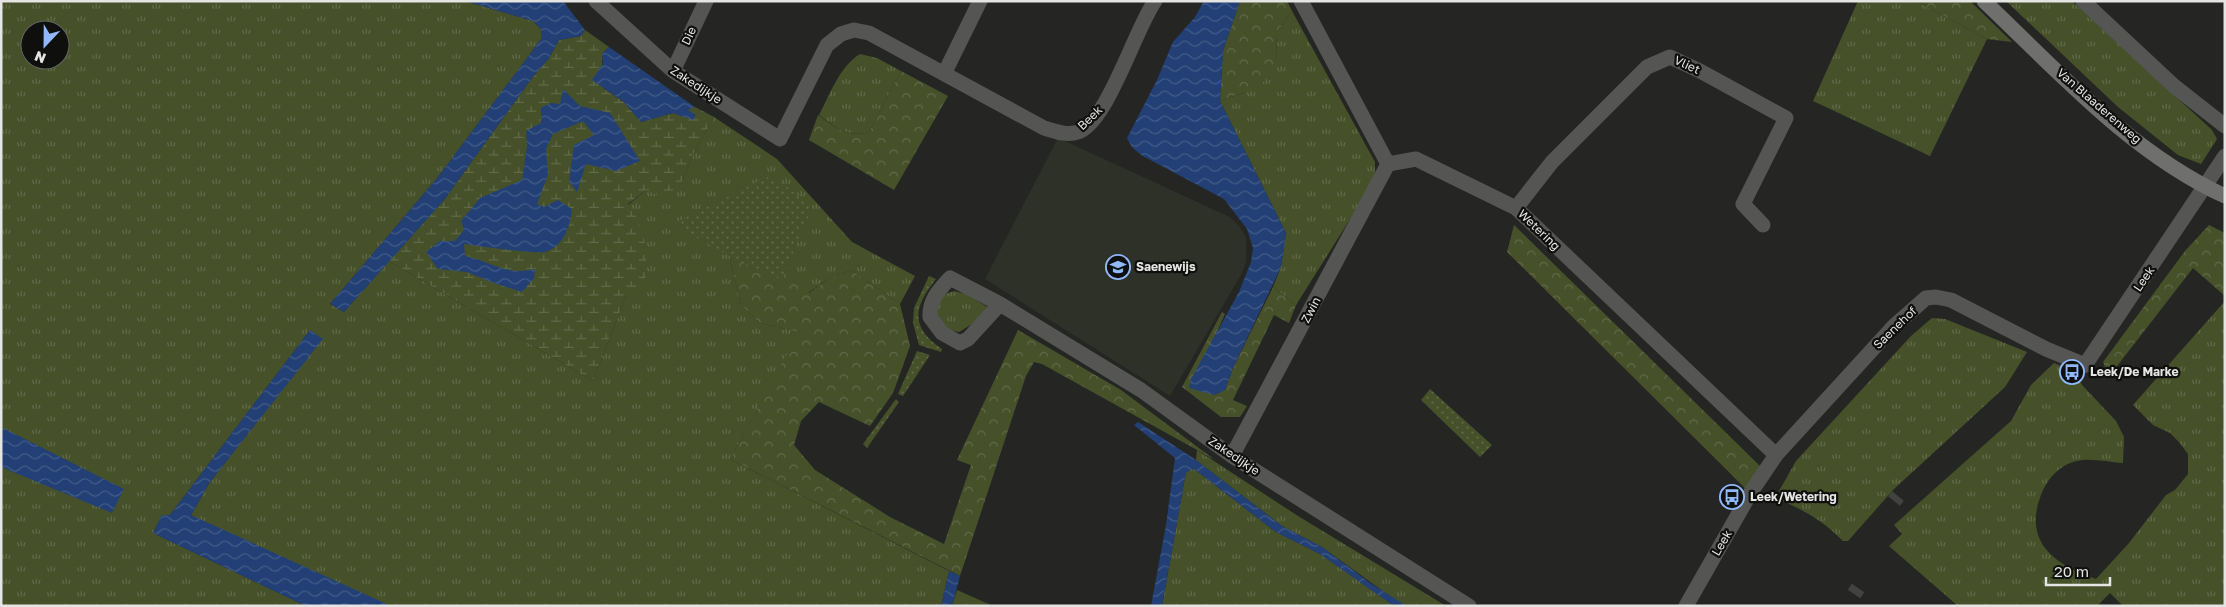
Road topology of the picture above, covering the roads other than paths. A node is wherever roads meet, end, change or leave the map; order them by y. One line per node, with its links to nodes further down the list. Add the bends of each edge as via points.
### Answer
1 (596, 1): 8 (street, Zakedijkje)
2 (706, 1): 8 (street, Die)
3 (980, 1): 9 (street)
4 (1155, 1): 9 (street, Beek, via 1101,110 1078,132 1063,133 1044,128)
5 (1301, 1): 13 (street)
6 (1984, 1): 14 (street, Van Blaaderenweg, via 2131,135 2174,168)
7 (2083, 1): 10 (street, via 2174,86)
8 (673, 71): 11 (street, Zakedijkje)
9 (945, 72): 11 (street, Beek, via 869,33 854,30 841,34 827,45)
10 (2225, 126)
11 (780, 139)
12 (2225, 156): 14 (street, Leek)
13 (1388, 164): 16 (street, Wetering, via 1416,159); 21 (street, Zwin)
14 (2206, 187): 15 (street, Van Blaaderenweg); 19 (street, Leek, via 2085,365)
15 (2225, 196)
16 (1516, 208): 17 (street, Vliet, via 1552,162 1647,67 1670,57 1786,118 1743,204); 20 (street, Wetering)
17 (1763, 224)
18 (1000, 304): 18 (street, Zakedijkje, via 968,339 960,343 942,333 930,317 931,304 950,278); 21 (street, Zakedijkje, via 1141,390)
19 (2046, 350): 20 (street, Saenehof, via 1951,300 1926,298 1893,327)
20 (1776, 455): 23 (street, Leek)
21 (1232, 456): 22 (street, Zakedijkje)
22 (1469, 606)
23 (1686, 606)

